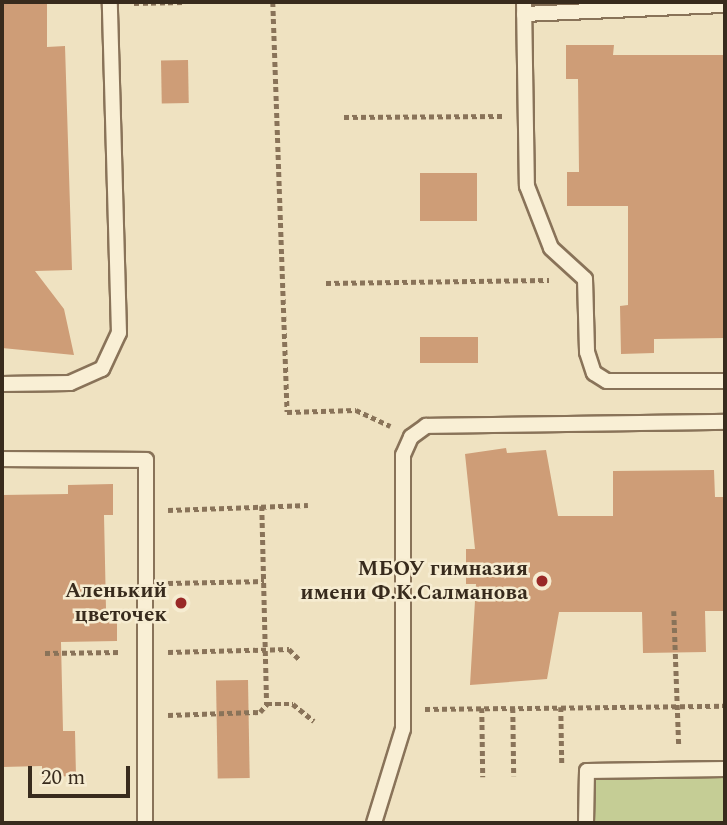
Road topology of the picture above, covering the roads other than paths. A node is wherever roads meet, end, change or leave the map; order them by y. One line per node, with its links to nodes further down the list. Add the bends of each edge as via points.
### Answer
1 (110, 2): 5 (lane, via 119,333 102,369 70,383)
2 (725, 5): 3 (lane)
3 (524, 8): 4 (lane, via 527,186 536,222 551,248 584,279 587,352 594,373 607,381)
4 (725, 382)
5 (2, 384)
6 (725, 422): 10 (lane, via 426,426 411,437 403,455 403,709 394,764)
7 (2, 459): 9 (lane, via 146,460)
8 (725, 769): 11 (lane, via 587,771)
9 (145, 823)
10 (374, 823)
11 (586, 823)

